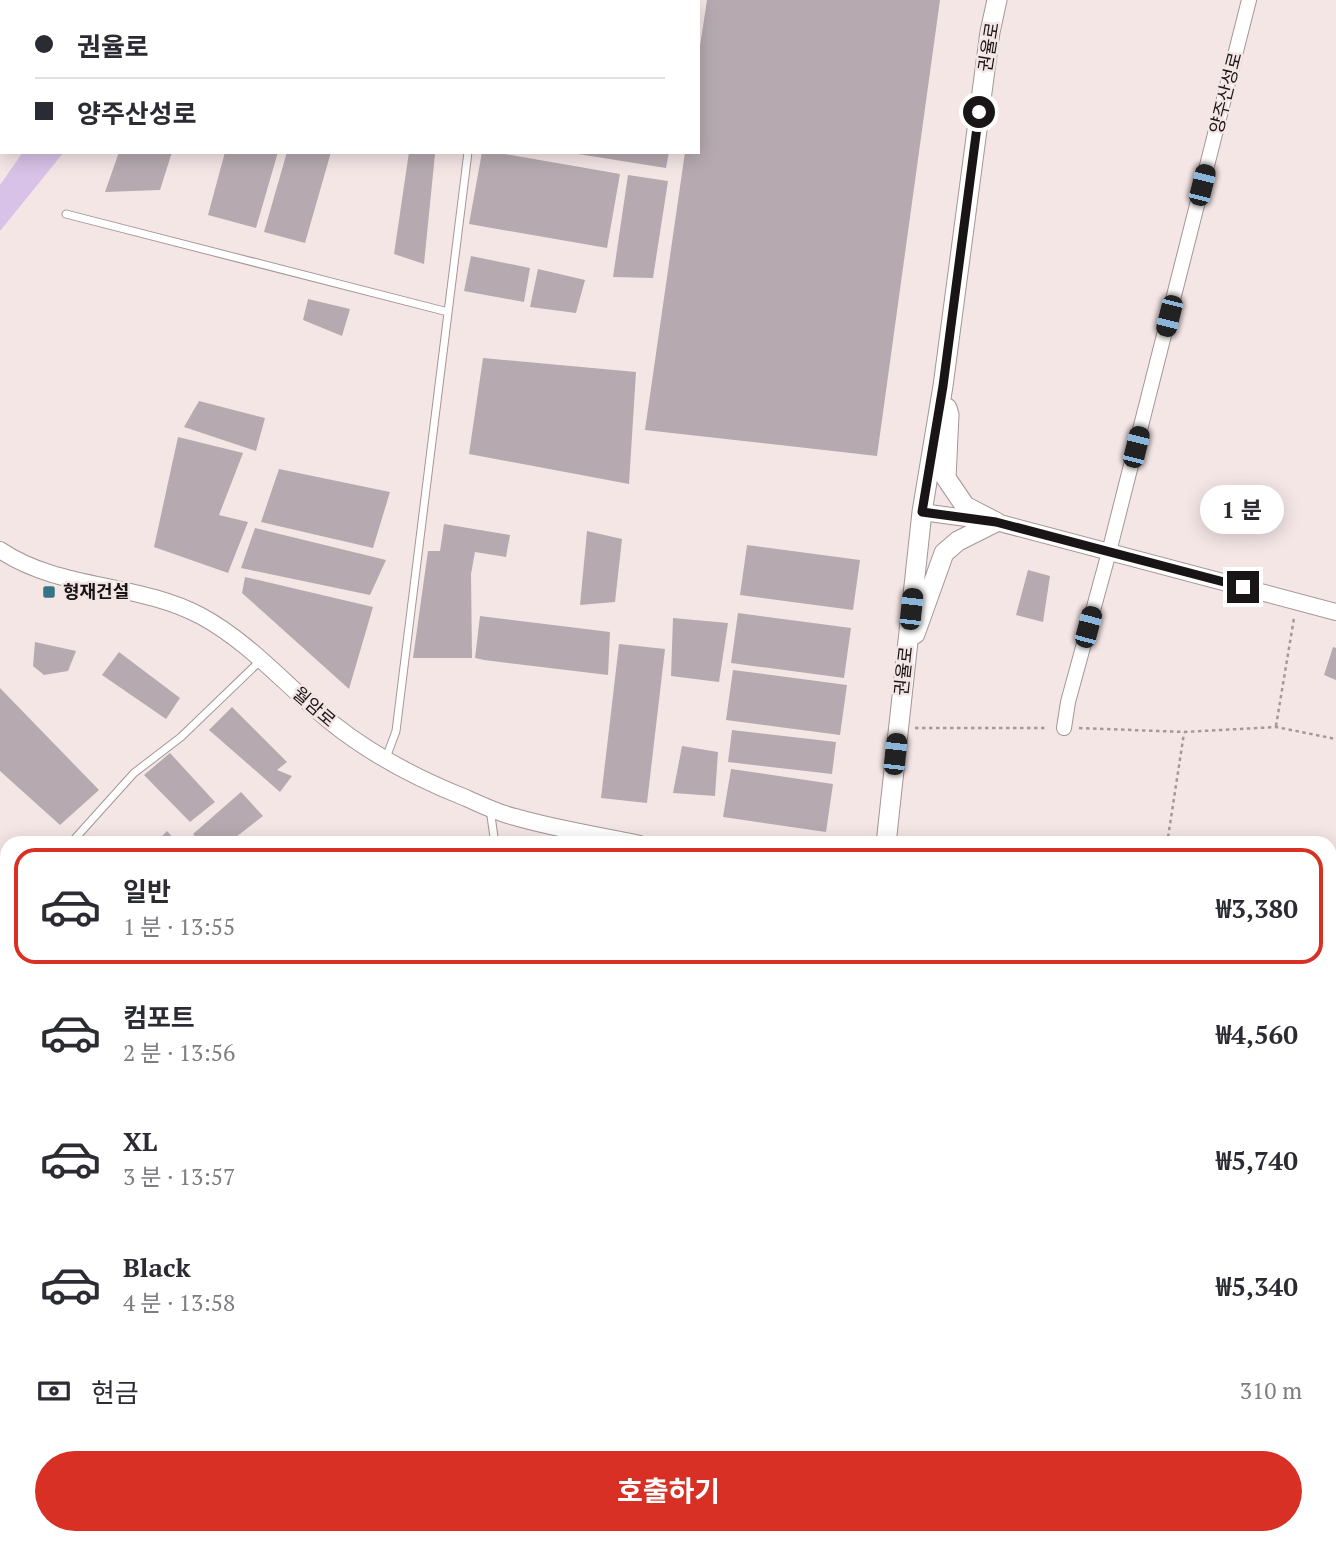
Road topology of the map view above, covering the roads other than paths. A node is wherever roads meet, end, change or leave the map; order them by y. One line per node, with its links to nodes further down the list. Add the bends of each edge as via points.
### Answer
1 (997, 0): 6 (main road, 권율로)
2 (1249, 0): 9 (street, 양주산성로)
3 (468, 154): 5 (lane)
4 (66, 214): 5 (lane)
5 (448, 312): 15 (lane, via 396,731)
6 (943, 386): 7 (main road, 권율로); 8 (main road, via 949,415 946,478 965,506)
7 (922, 512): 8 (street); 12 (main road, 권율로)
8 (996, 522): 9 (street); 12 (main road, via 944,552)
9 (1109, 552): 11 (street); 14 (street, 양주산성로)
10 (2, 554): 13 (street, 월암로, via 63,578 142,594 198,614)
11 (1336, 612)
12 (905, 658): 17 (main road, 권율로)
13 (261, 660): 15 (street, 월암로, via 331,723); 18 (lane, via 181,737 134,773)
14 (1064, 728)
15 (385, 760): 16 (street, 월암로)
16 (490, 808): 19 (lane); 20 (street, 월암로)
17 (889, 808): 21 (main road); 22 (main road, 권율로)
18 (77, 836)
19 (494, 836)
20 (600, 836)
21 (876, 836)
22 (887, 836)

